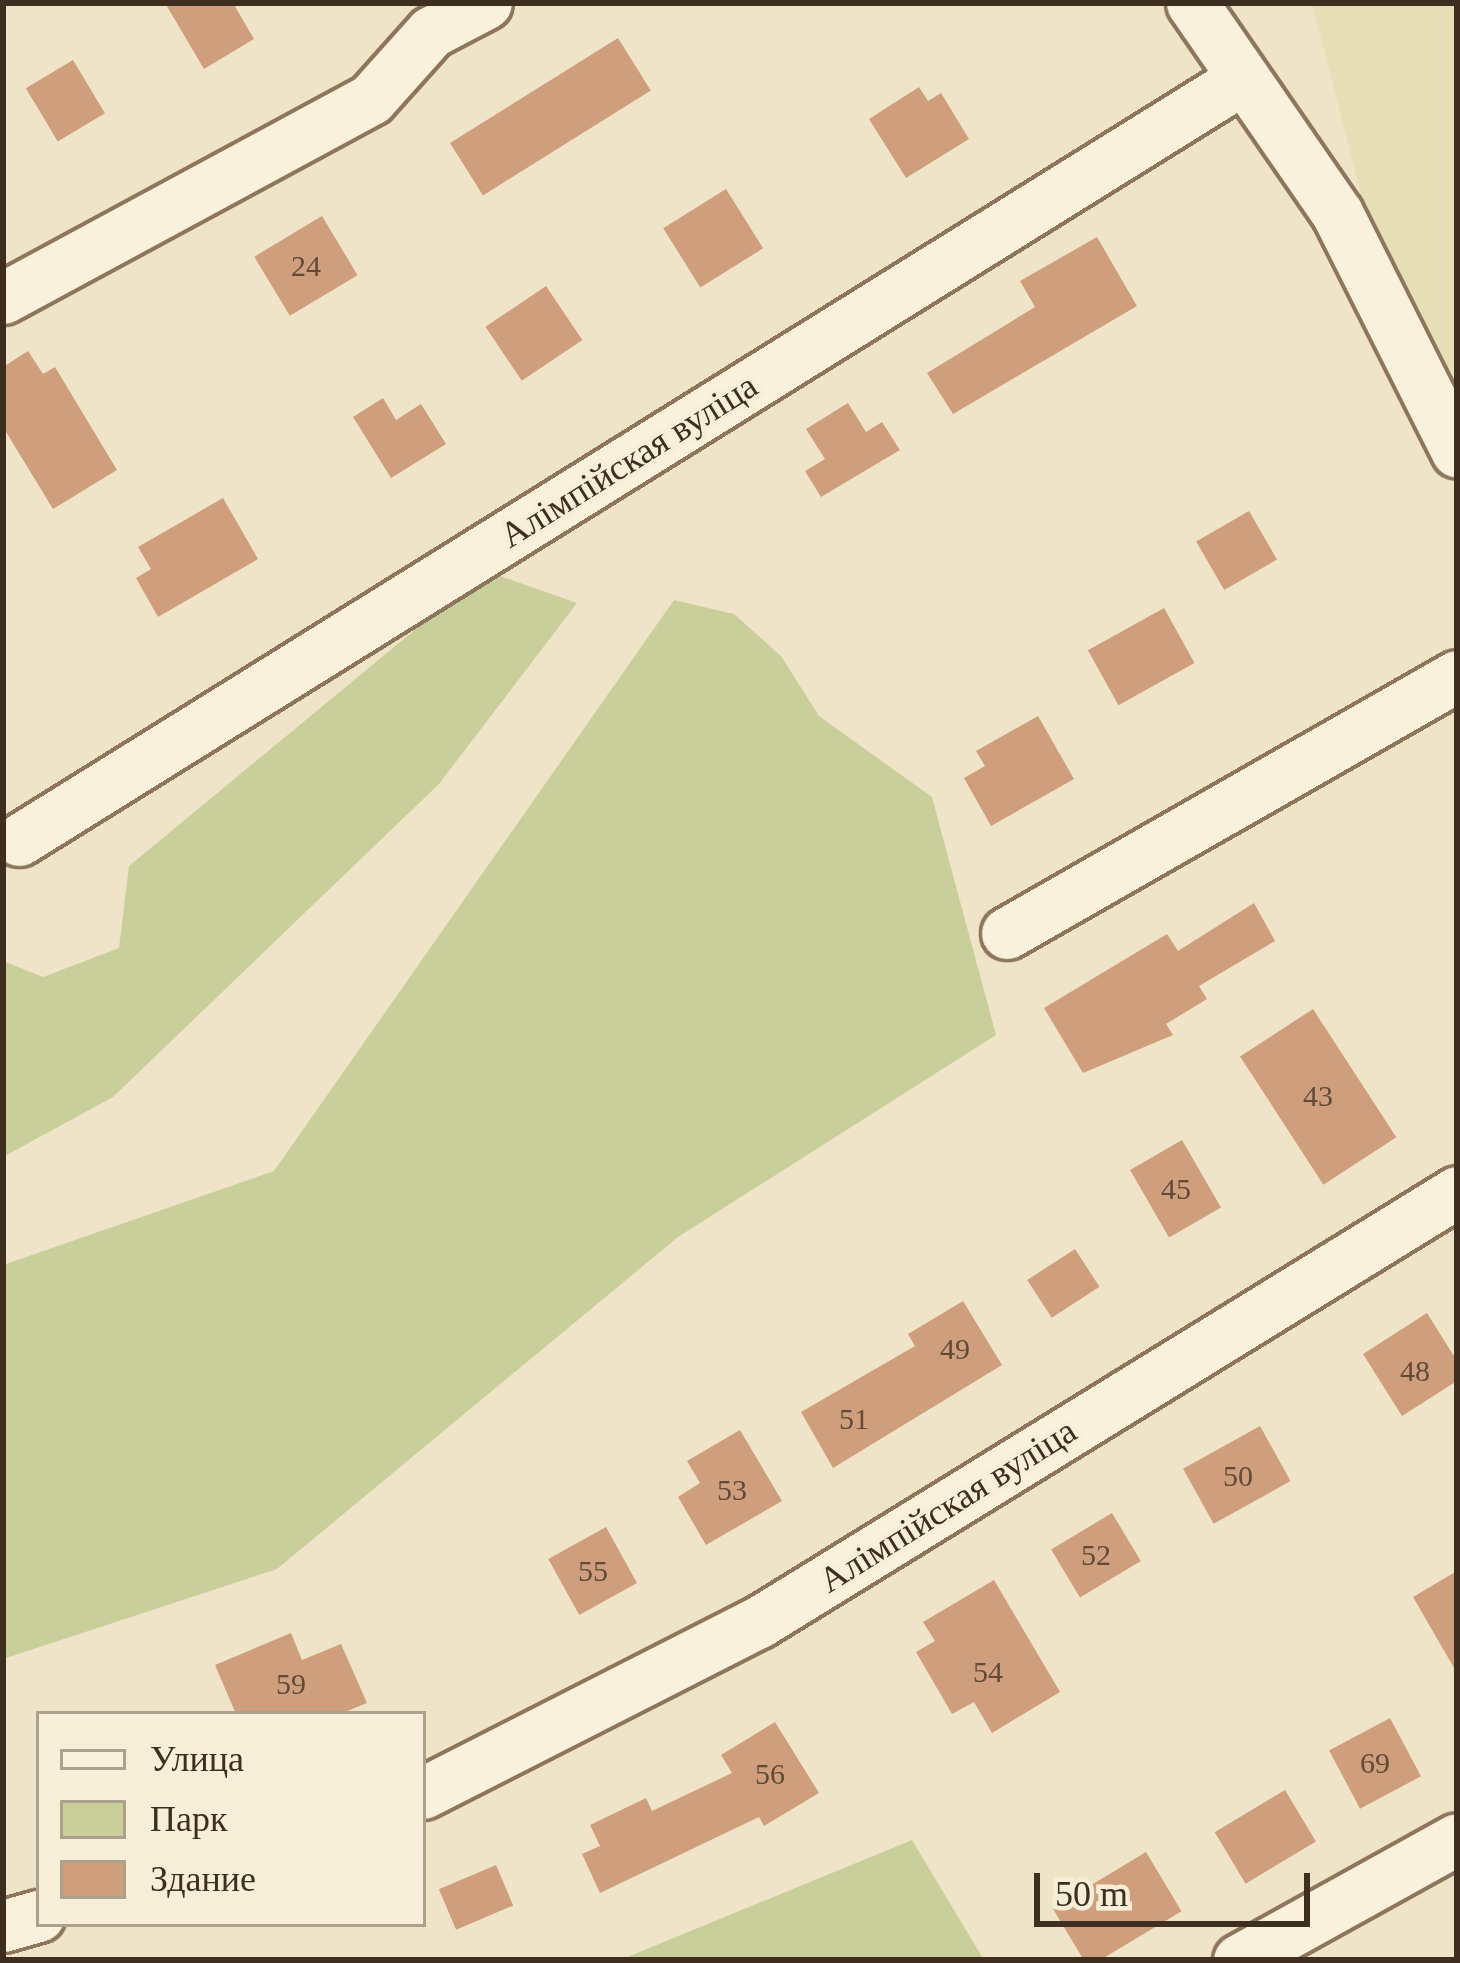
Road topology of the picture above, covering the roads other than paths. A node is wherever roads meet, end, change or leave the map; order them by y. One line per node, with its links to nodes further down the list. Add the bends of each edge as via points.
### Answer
1 (486, 3): 3 (street)
2 (1192, 3): 4 (street)
3 (421, 17): 5 (street, via 371,99)
4 (1239, 81): 6 (street, via 1337,213); 8 (street, Алімпійская вуліца)
5 (3, 298)
6 (1457, 452)
7 (1457, 676): 9 (street)
8 (19, 840)
9 (1007, 933)
10 (1457, 1192): 11 (street, Алімпійская вуліца, via 759,1622)
11 (426, 1791)
12 (1457, 1839): 15 (street)
13 (36, 1917): 14 (street)
14 (3, 1926)
15 (1239, 1960)

